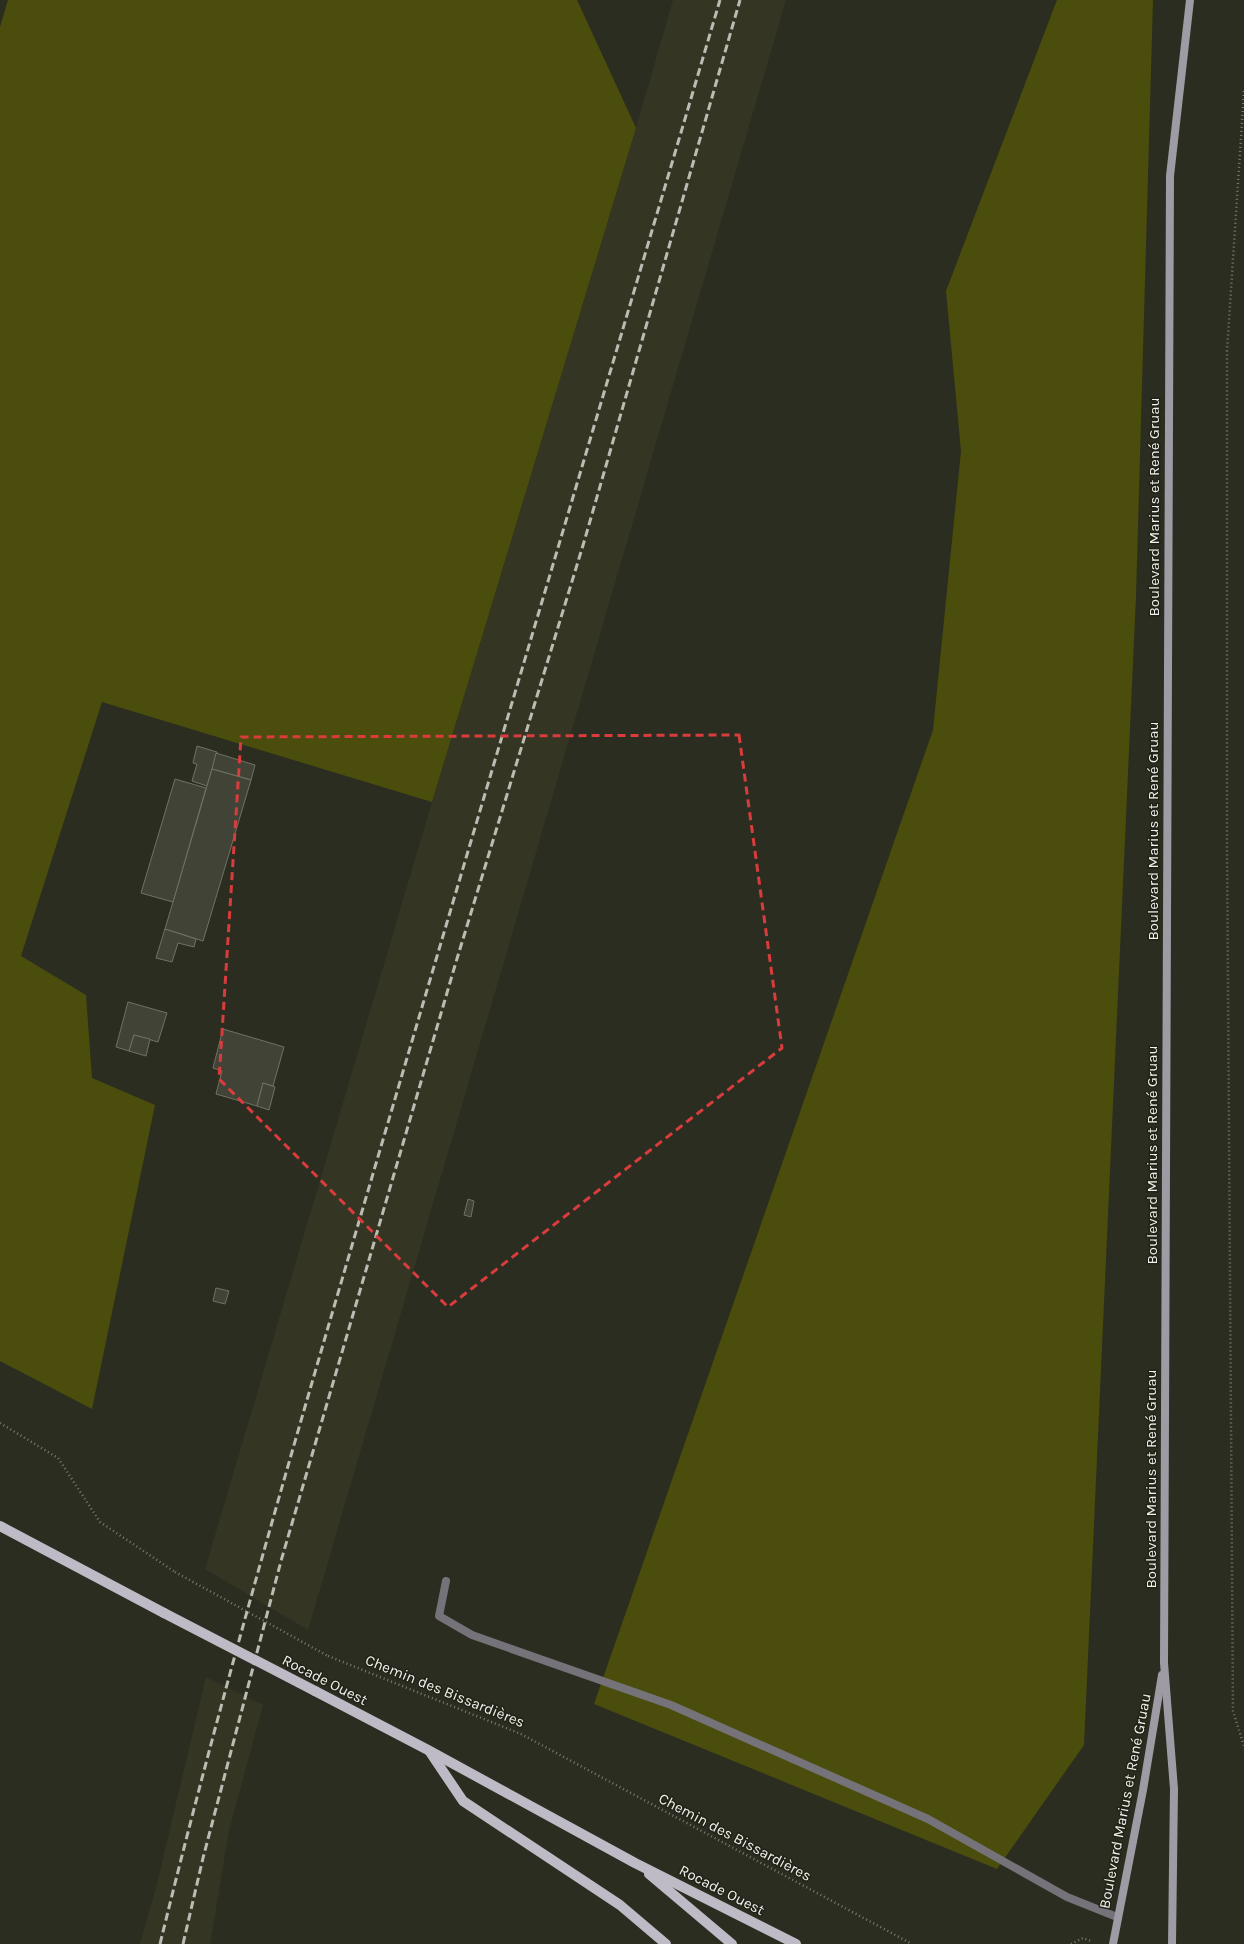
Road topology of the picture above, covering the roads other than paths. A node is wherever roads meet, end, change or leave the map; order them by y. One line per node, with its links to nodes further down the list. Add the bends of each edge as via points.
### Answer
1 (1190, 0): 4 (main road, Boulevard Marius et René Gruau, via 1170,176)
2 (0, 1526): 5 (main road, Rocade Ouest, bridge)
3 (446, 1581): 7 (lane, via 439,1616 472,1635 671,1705 928,1819 1067,1897)
4 (1164, 1663): 7 (main road, Boulevard Marius et René Gruau, via 1143,1790); 12 (main road, Boulevard Marius et René Gruau, via 1174,1789)
5 (428, 1750): 6 (main road, Rocade Ouest); 8 (main road, via 463,1801 620,1905)
6 (635, 1862): 9 (main road, Rocade Ouest); 10 (main road, Rocade Ouest)
7 (1117, 1917): 11 (main road, Boulevard Marius et René Gruau)
8 (666, 1944)
9 (732, 1944)
10 (796, 1944)
11 (1113, 1944)
12 (1172, 1944)

